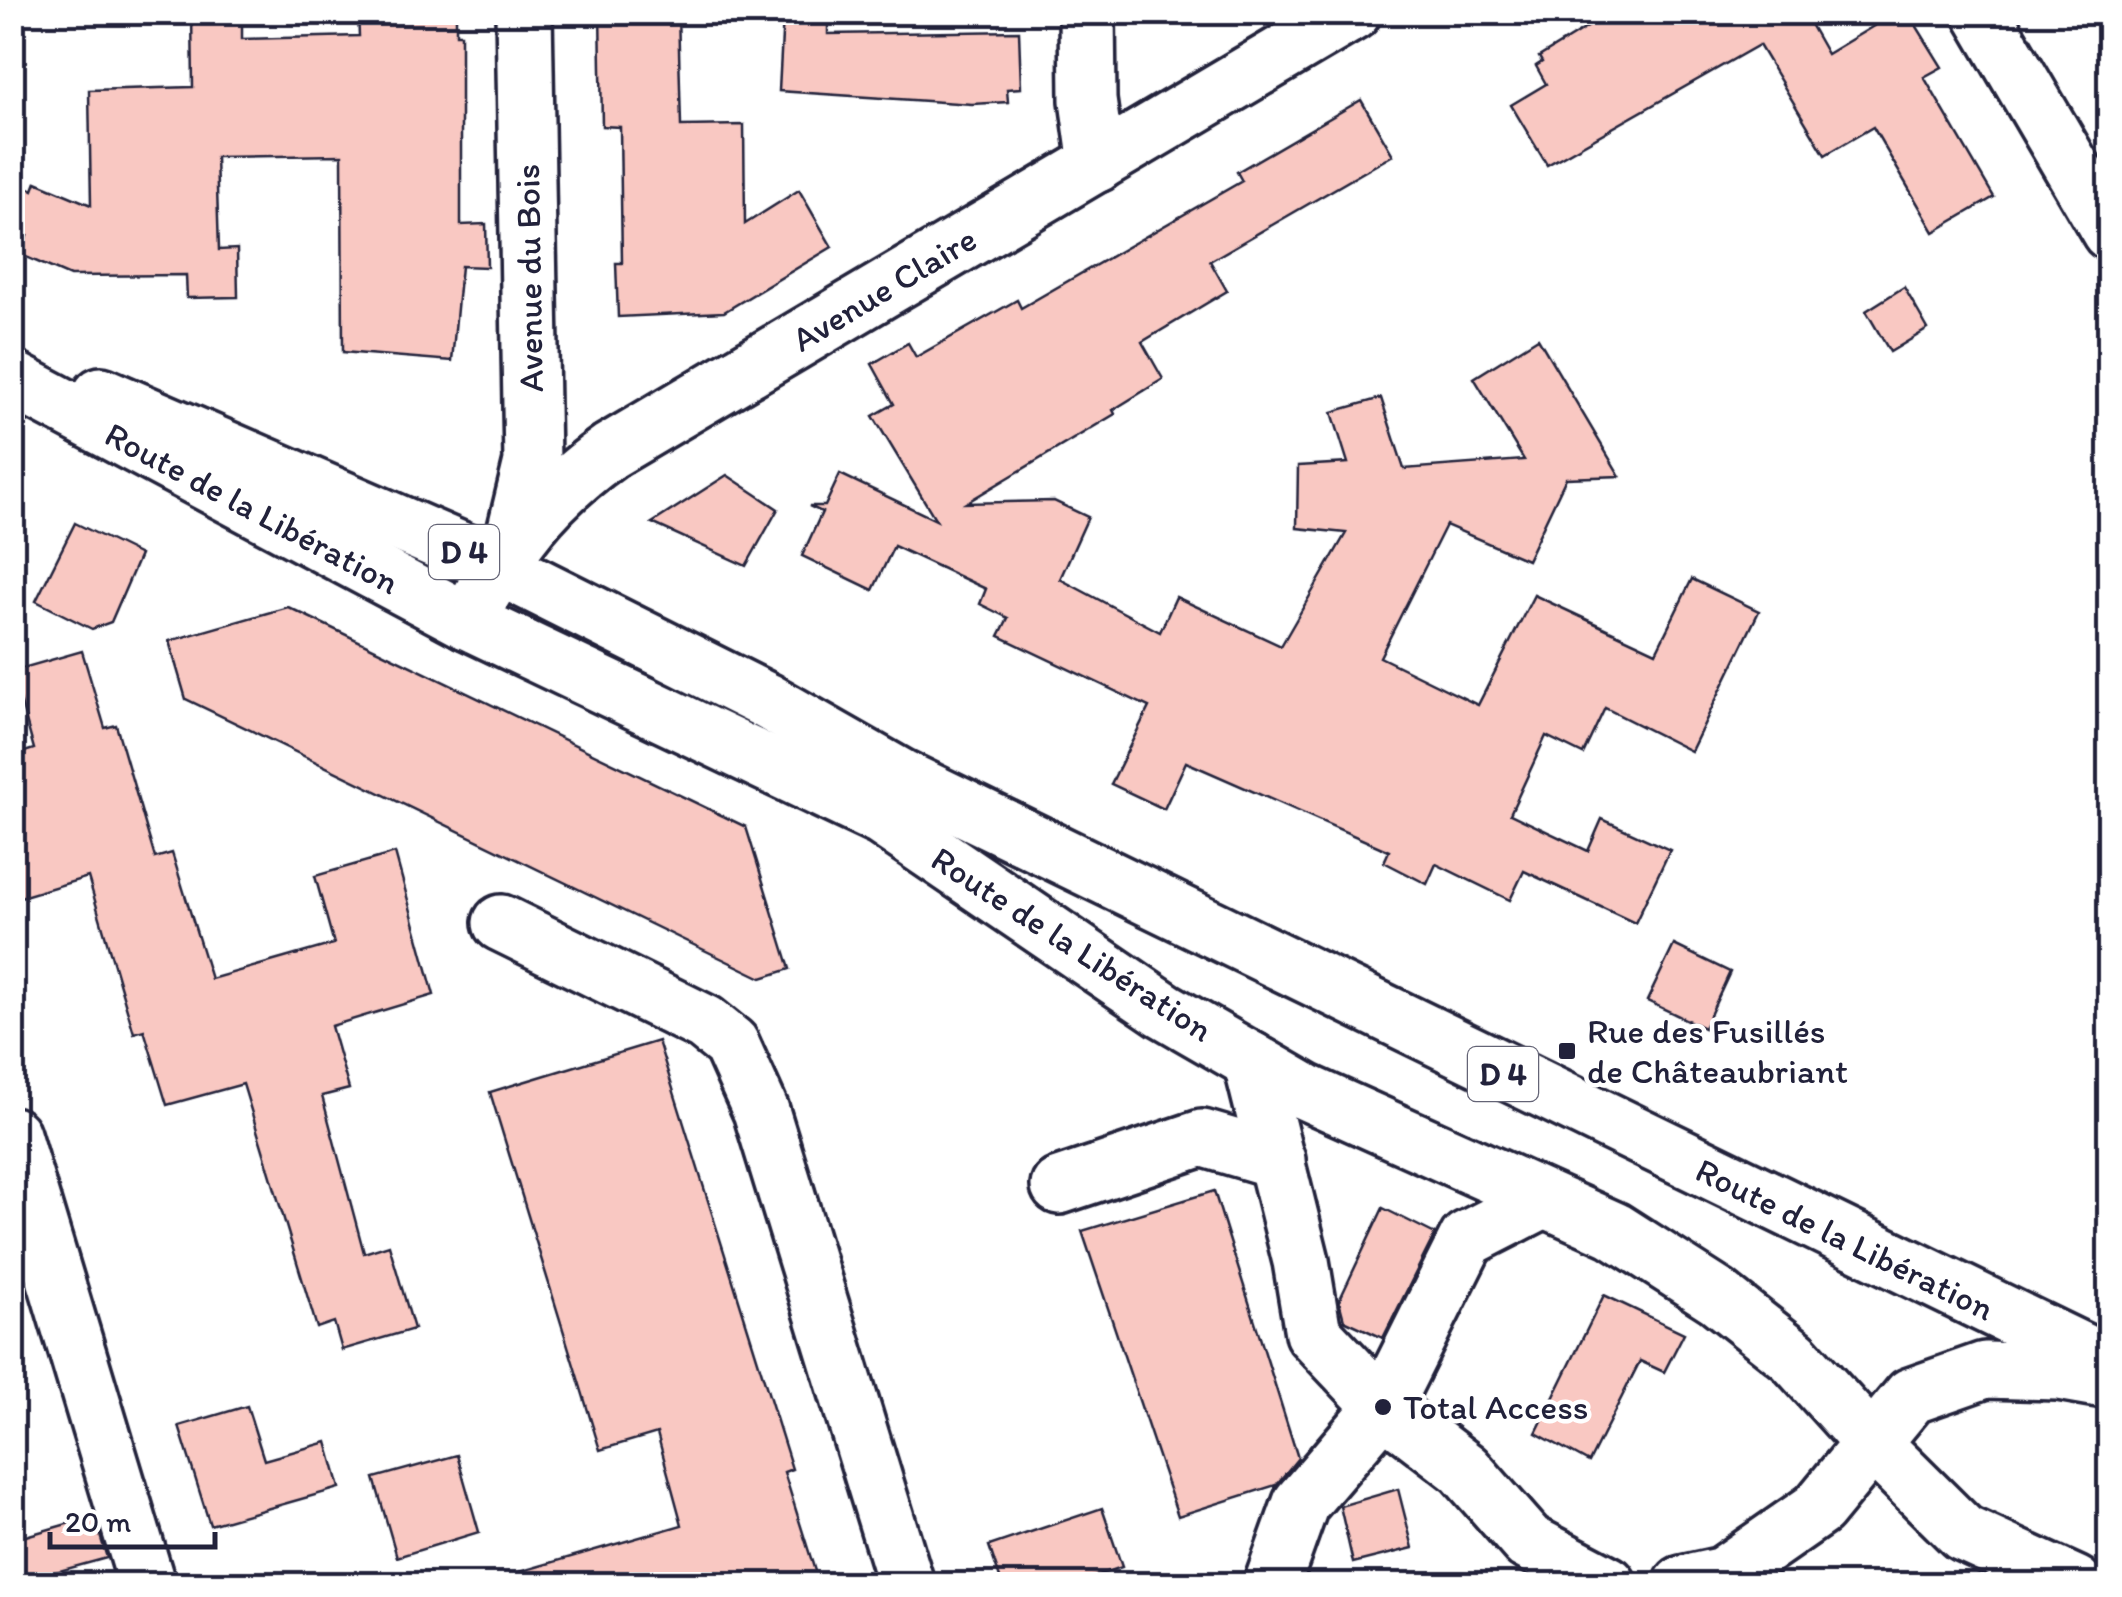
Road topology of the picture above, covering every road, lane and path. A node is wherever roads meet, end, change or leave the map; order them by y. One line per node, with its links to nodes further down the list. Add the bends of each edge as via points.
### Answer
1 (524, 12): 9 (main road, Avenue du Bois, via 532,462)
2 (1087, 12): 5 (main road)
3 (1352, 12): 5 (main road, Avenue Claire)
4 (1981, 12): 6 (main road)
5 (1097, 164): 9 (main road, Avenue Claire, via 610,451 569,480)
6 (2110, 232)
7 (12, 362): 9 (main road, Route de la Libération / D 4)
8 (12, 379): 10 (main road, Route de la Libération / D 4)
9 (505, 553): 10 (main road, Avenue Claire); 17 (main road, Route de la Libération / D 4, via 918,786)
10 (467, 621): 12 (main road, Route de la Libération / D 4, via 882,818 1072,950)
11 (501, 923): 22 (main road, via 704,1022 732,1044 761,1111)
12 (1251, 1060): 14 (main road); 16 (main road, Route de la Libération / D 4)
13 (12, 1135): 21 (main road)
14 (1277, 1160): 15 (main road, via 1202,1138); 19 (main road, via 1313,1333)
15 (1059, 1186)
16 (1542, 1200): 19 (main road, via 1467,1239); 20 (main road, Route de la Libération / D 4, via 1614,1230 1717,1296 1793,1356)
17 (2110, 1366)
18 (2110, 1381): 20 (main road, via 1985,1370 1912,1396)
19 (1384, 1407): 23 (main road, via 1301,1504); 24 (main road, via 1464,1469 1528,1542)
20 (1871, 1442): 25 (main road, via 1818,1509 1723,1574); 26 (main road, Route de la Libération / D 4, via 1964,1533)
21 (147, 1584)
22 (906, 1584)
23 (1272, 1584)
24 (1608, 1584)
25 (1682, 1584)
26 (2074, 1584)

